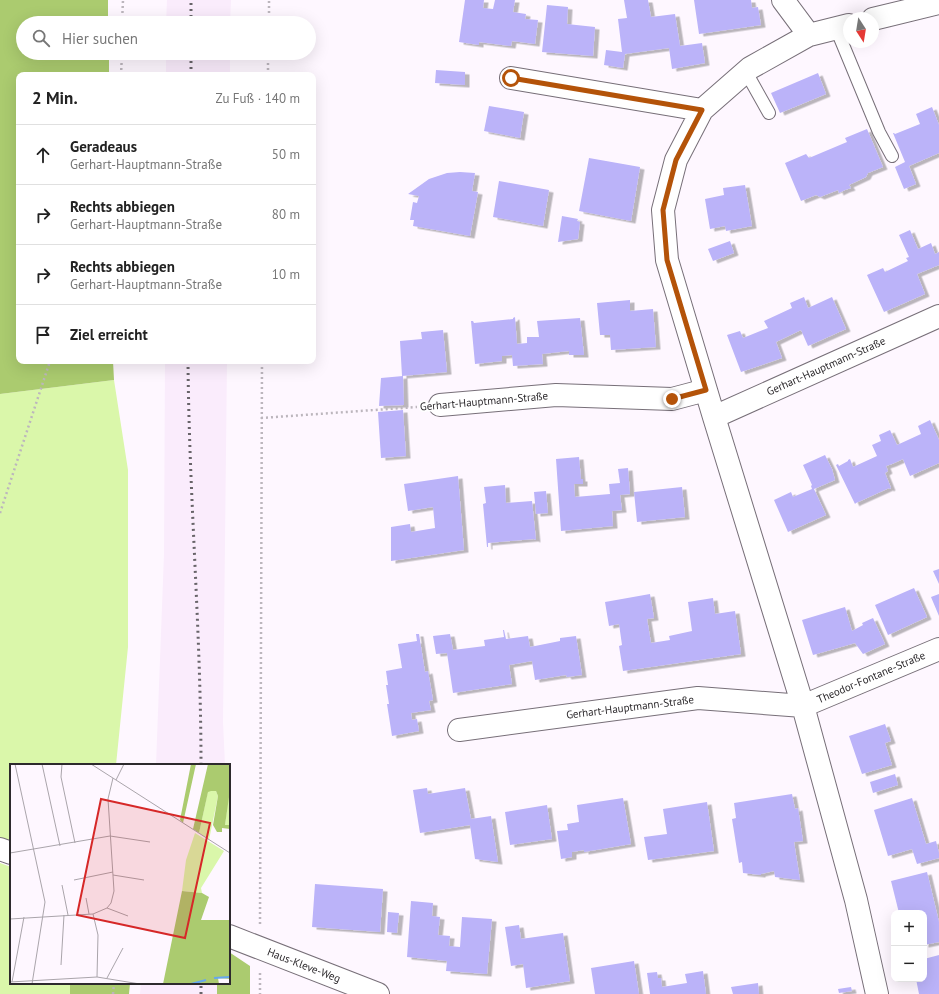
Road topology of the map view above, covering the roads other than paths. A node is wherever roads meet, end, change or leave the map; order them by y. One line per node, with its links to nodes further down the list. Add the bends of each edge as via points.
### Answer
1 (783, 0): 5 (street)
2 (939, 3): 3 (street)
3 (879, 18)
4 (843, 27): 5 (street)
5 (809, 35): 7 (street)
6 (850, 48): 11 (lane, via 879,132)
7 (746, 72): 9 (street); 10 (lane)
8 (511, 78): 9 (street)
9 (702, 110): 13 (street, via 676,160 663,210 667,260)
10 (769, 113)
11 (892, 156)
12 (939, 316): 15 (street, Gerhart-Hauptmann-Straße)
13 (706, 390): 14 (street, Gerhart-Hauptmann-Straße, via 672,399 556,395); 15 (street)
14 (440, 405)
15 (714, 417): 17 (street)
16 (939, 649): 17 (street, Theodor-Fontane-Straße)
17 (803, 706): 18 (street, Gerhart-Hauptmann-Straße, via 698,698); 23 (street, via 856,900)
18 (459, 730)
19 (0, 849): 20 (street)
20 (10, 853)
21 (230, 936): 22 (street, Haus-Kleve-Weg)
22 (378, 994)
23 (877, 994)

